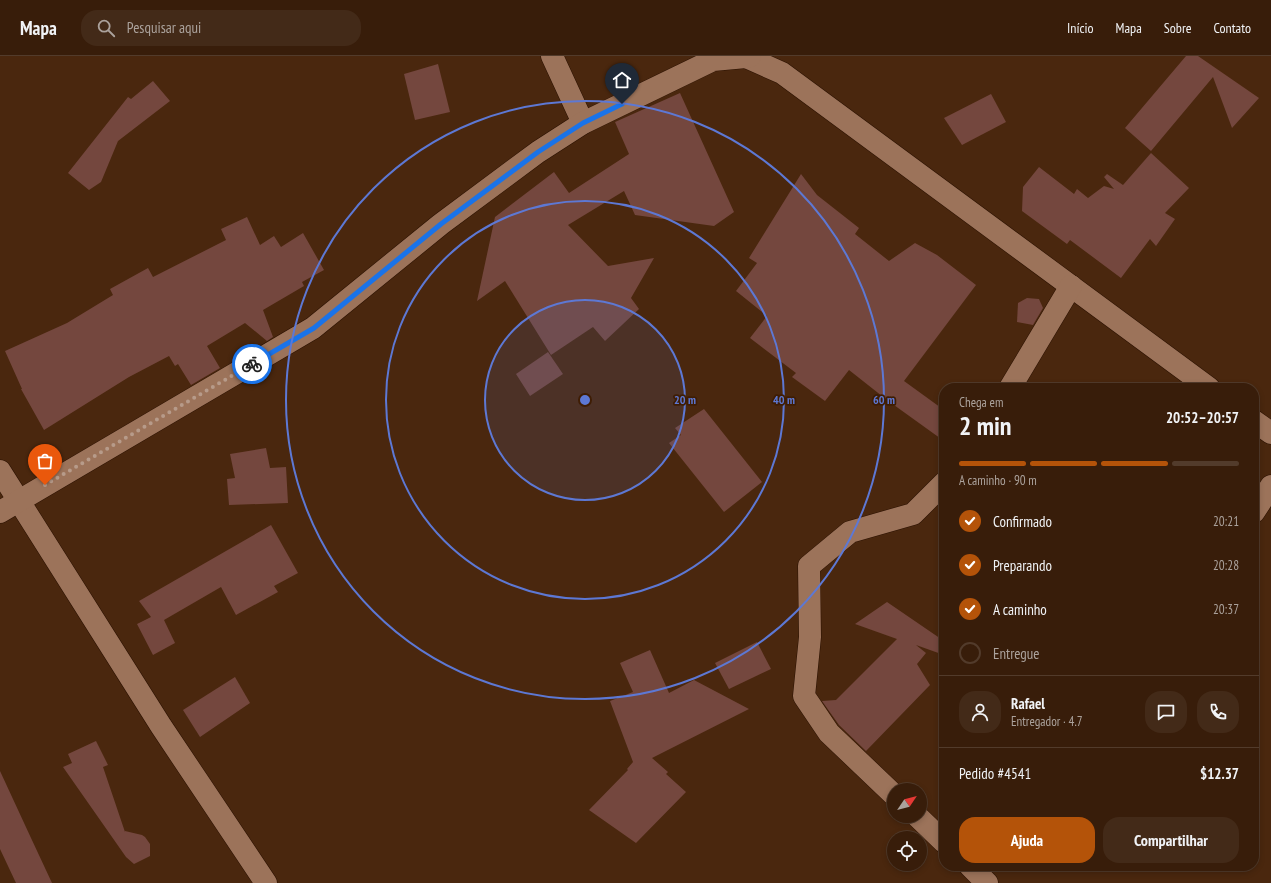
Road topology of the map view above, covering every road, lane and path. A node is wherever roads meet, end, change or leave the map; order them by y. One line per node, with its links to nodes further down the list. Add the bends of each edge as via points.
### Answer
1 (552, 56): 3 (street)
2 (748, 57): 3 (street, via 713,60); 4 (street, via 782,74)
3 (583, 123): 12 (street, via 538,152 447,220 314,328)
4 (1071, 286): 5 (street); 6 (street)
5 (1013, 383)
6 (1202, 383)
7 (1259, 425): 8 (street)
8 (1271, 434)
9 (0, 471): 12 (street)
10 (1271, 486): 13 (street)
11 (939, 488): 15 (street, via 913,514 850,532 809,566 810,637 804,696 829,733)
12 (18, 500): 14 (street); 19 (street)
13 (1259, 504)
14 (0, 512)
15 (887, 788)
16 (924, 823): 17 (street)
17 (939, 837)
18 (975, 871): 20 (street)
19 (266, 883)
20 (988, 883)

